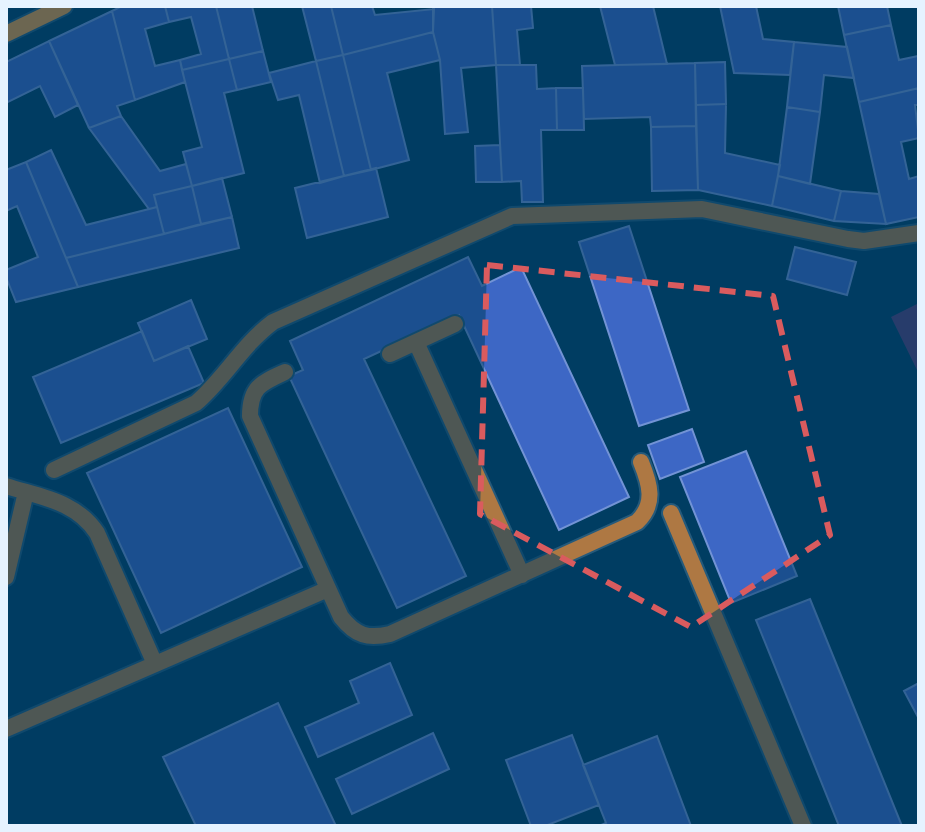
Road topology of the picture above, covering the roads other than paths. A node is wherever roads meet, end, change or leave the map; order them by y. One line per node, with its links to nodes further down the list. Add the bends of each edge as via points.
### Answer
1 (64, 6): 2 (main road)
2 (6, 34)
3 (919, 233): 9 (street, via 856,240 702,209 512,216 273,322 196,403)
4 (455, 324): 5 (street)
5 (416, 342): 6 (street); 13 (street)
6 (390, 354)
7 (285, 372): 15 (street, via 260,384 250,416)
8 (641, 462): 13 (street, via 651,484 645,514 637,522)
9 (54, 470)
10 (6, 486): 11 (street)
11 (26, 492): 14 (street); 16 (street, via 74,508 87,518)
12 (671, 513): 18 (street)
13 (522, 575): 15 (street, via 373,638 350,629)
14 (6, 577)
15 (328, 589): 16 (street)
16 (155, 664): 17 (street)
17 (6, 729)
18 (803, 826)

